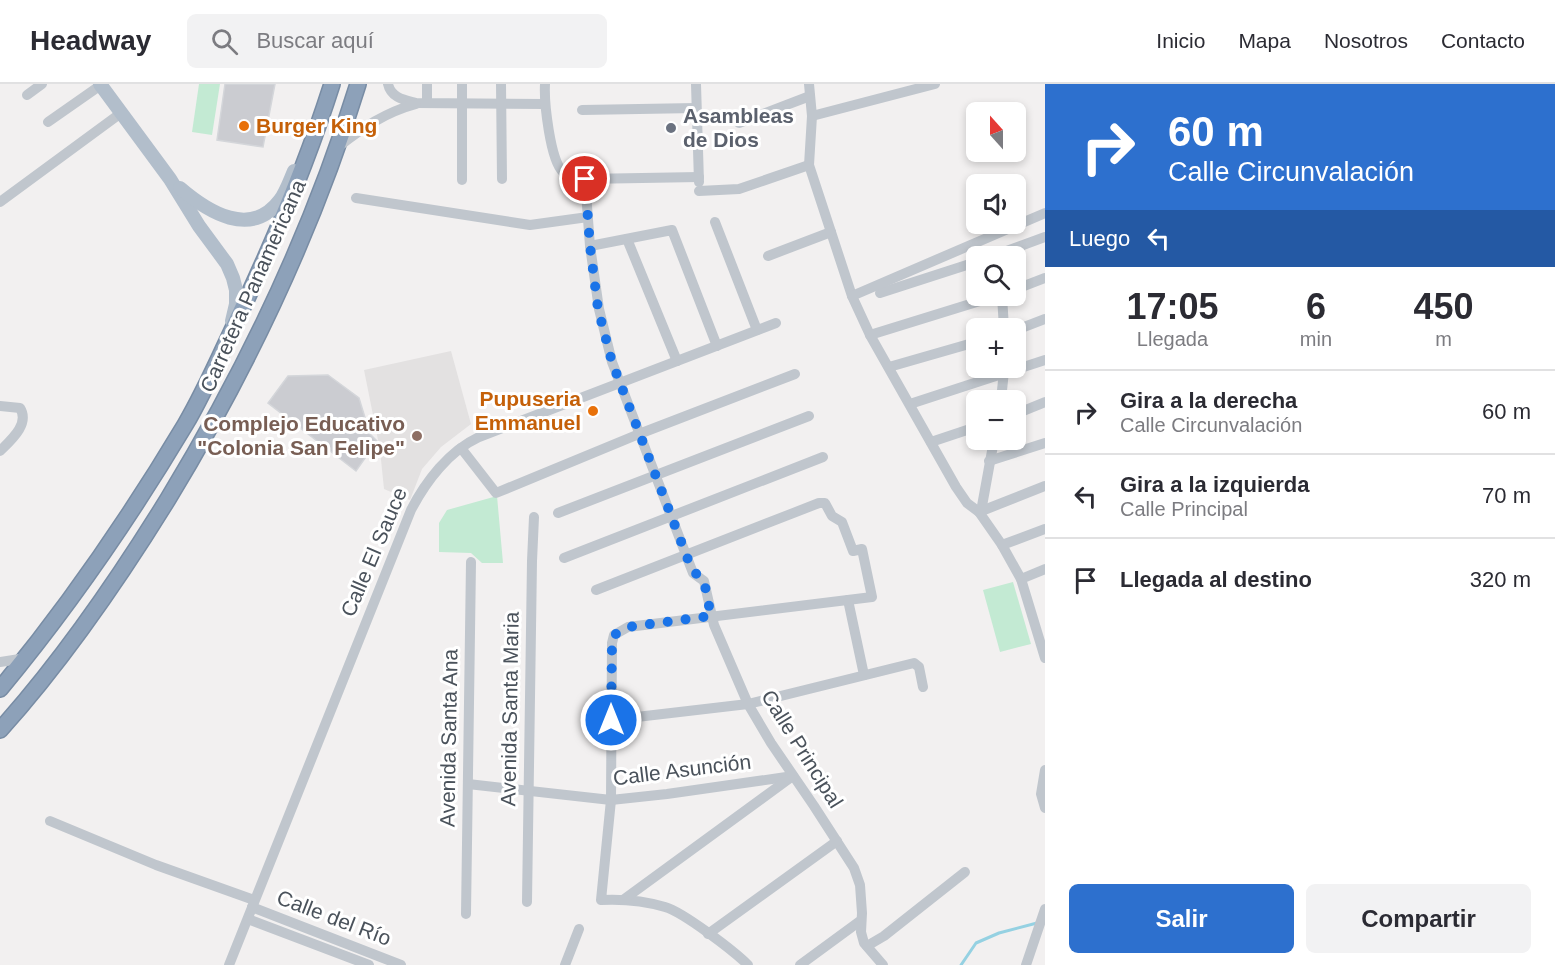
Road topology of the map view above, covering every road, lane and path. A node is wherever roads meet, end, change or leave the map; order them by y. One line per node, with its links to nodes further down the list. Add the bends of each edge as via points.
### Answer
1 (42, 84): 13 (street)
2 (358, 84): 25 (highway, Carretera Panamericana)
3 (388, 84): 16 (street, via 399,99)
4 (427, 84): 16 (street)
5 (462, 84): 17 (street)
6 (501, 84): 15 (street)
7 (544, 84): 18 (street)
8 (696, 84): 19 (street)
9 (809, 84): 14 (street)
10 (935, 84): 22 (street)
11 (100, 85): 21 (main road); 23 (street)
12 (331, 88): 28 (main road, via 281,199 272,210 244,220 224,218 199,204); 61 (highway, Carretera Panamericana, via 270,248)
13 (27, 95)
14 (810, 96): 22 (street); 24 (street)
15 (501, 102): 17 (street); 18 (street); 29 (street)
16 (422, 103): 17 (street); 25 (street, via 400,108 362,128)
17 (462, 103): 31 (street)
18 (544, 104): 30 (street, via 559,168 567,176)
19 (696, 108): 20 (street); 27 (street)
20 (582, 110)
21 (121, 113): 28 (main road); 33 (street)
22 (812, 116): 26 (street)
23 (48, 122)
24 (739, 123)
25 (336, 149): 90 (highway, Carretera Panamericana, via 313,211 242,369)
26 (809, 165): 27 (street, via 739,189 699,194); 37 (street)
27 (699, 177): 30 (street)
28 (170, 179): 61 (main road, via 227,264 236,290 234,317)
29 (502, 179)
30 (585, 179): 35 (street, Calle Principal)
31 (462, 180)
32 (356, 198): 35 (street, via 530,225)
33 (0, 202)
34 (1045, 213): 39 (street)
35 (588, 217): 41 (street, Calle Principal)
36 (715, 222): 54 (street)
37 (831, 232): 44 (street); 49 (street)
38 (1045, 237): 43 (street)
39 (985, 238): 42 (street); 49 (street)
40 (627, 239): 41 (street); 56 (street, via 672,230); 59 (street)
41 (590, 246): 65 (street, Calle Principal, via 598,309)
42 (988, 246)
43 (1020, 246)
44 (768, 256)
45 (966, 265): 48 (street)
46 (1045, 278): 47 (street)
47 (1026, 285)
48 (880, 293)
49 (852, 296): 55 (street)
50 (966, 305): 55 (street)
51 (1045, 319): 53 (street)
52 (776, 323): 54 (street, Calle El Sauce)
53 (1026, 326)
54 (757, 330): 56 (street, Calle El Sauce)
55 (870, 335): 62 (street)
56 (717, 345): 59 (street, Calle El Sauce)
57 (966, 345): 62 (street)
58 (1045, 360): 60 (street)
59 (677, 361): 65 (street, Calle El Sauce)
60 (1026, 365)
61 (216, 366): 88 (highway, Carretera Panamericana, via 186,424)
62 (889, 367): 67 (street)
63 (795, 374): 72 (street)
64 (984, 378): 67 (street)
65 (620, 383): 72 (street, Calle Principal); 75 (street, Calle El Sauce, via 479,437)
66 (1045, 402): 69 (street)
67 (910, 404): 73 (street)
68 (0, 406): 76 (street, via 20,408 23,416 21,428)
69 (1026, 410)
70 (809, 416): 80 (street)
71 (966, 430): 73 (street)
72 (639, 434): 75 (street, via 496,493); 80 (street, Calle Principal)
73 (931, 442): 83 (street)
74 (1045, 443): 79 (street)
75 (461, 448): 124 (street, Calle El Sauce, via 422,488 411,510)
76 (0, 450)
77 (992, 450): 79 (street)
78 (823, 457): 86 (street)
79 (989, 461): 82 (street)
80 (655, 476): 85 (street); 86 (street, Calle Principal)
81 (1045, 486): 84 (street)
82 (984, 490): 83 (street); 84 (street)
83 (962, 495): 84 (street)
84 (979, 512): 91 (street)
85 (558, 513)
86 (671, 516): 92 (street, Calle Principal); 93 (street)
87 (534, 517): 116 (street, Avenida Santa Maria)
88 (123, 521): 90 (highway, via 133,535); 94 (highway, Carretera Panamericana)
89 (1045, 529): 91 (street)
90 (147, 533): 97 (highway, Carretera Panamericana)
91 (1002, 545): 98 (street)
92 (686, 555): 99 (street); 100 (street, via 825,503 832,516 842,522 853,550 862,549 872,597); 101 (street, Calle Principal, via 693,573 704,581)
93 (564, 558)
94 (96, 561): 97 (highway, via 110,561); 104 (highway, Carretera Panamericana)
95 (471, 562): 115 (street, Avenida Santa Ana)
96 (1045, 569): 98 (street)
97 (121, 575): 112 (highway, Carretera Panamericana)
98 (1021, 579): 103 (street)
99 (596, 590)
100 (848, 600): 101 (street); 107 (street)
101 (711, 616): 110 (street, Calle Principal); 111 (street, via 628,627 614,635)
102 (1045, 617): 103 (street)
103 (1033, 619): 105 (street)
104 (26, 658): 106 (street); 109 (highway, Carretera Panamericana)
105 (1045, 658)
106 (0, 662)
107 (864, 675): 108 (street, via 914,663 919,667); 110 (street)
108 (923, 687)
109 (0, 689)
110 (748, 704): 111 (street); 114 (street, Calle Principal)
111 (611, 720): 117 (street)
112 (0, 730)
113 (1045, 770): 118 (street, via 1041,794)
114 (793, 776): 117 (street, Calle Asunción); 120 (street, Calle Principal); 122 (street)
115 (468, 784): 116 (street, Calle Asunción); 126 (street, Avenida Santa Ana)
116 (529, 790): 117 (street, Calle Asunción); 123 (street, Avenida Santa Maria)
117 (610, 800): 122 (street, via 601,900)
118 (1045, 808)
119 (50, 821): 124 (street, Calle del Río)
120 (837, 841): 128 (street, Calle Principal, via 857,875 862,903); 130 (street)
121 (965, 872): 131 (street)
122 (623, 900): 130 (street, via 667,907)
123 (527, 902)
124 (253, 904): 127 (street, Calle El Sauce); 132 (street, Calle del Río)
125 (1043, 913): 139 (street)
126 (466, 914)
127 (248, 919): 132 (street, Calle del Río); 133 (street, Calle El Sauce)
128 (860, 921): 131 (street, Calle Principal); 137 (street)
129 (579, 929): 135 (street)
130 (708, 934): 136 (street)
131 (867, 946): 138 (street, Calle Principal)
132 (373, 962): 134 (street, Calle del Río)
133 (230, 965)
134 (402, 965)
135 (565, 965)
136 (748, 965)
137 (800, 965)
138 (883, 965)
139 (1026, 965)

